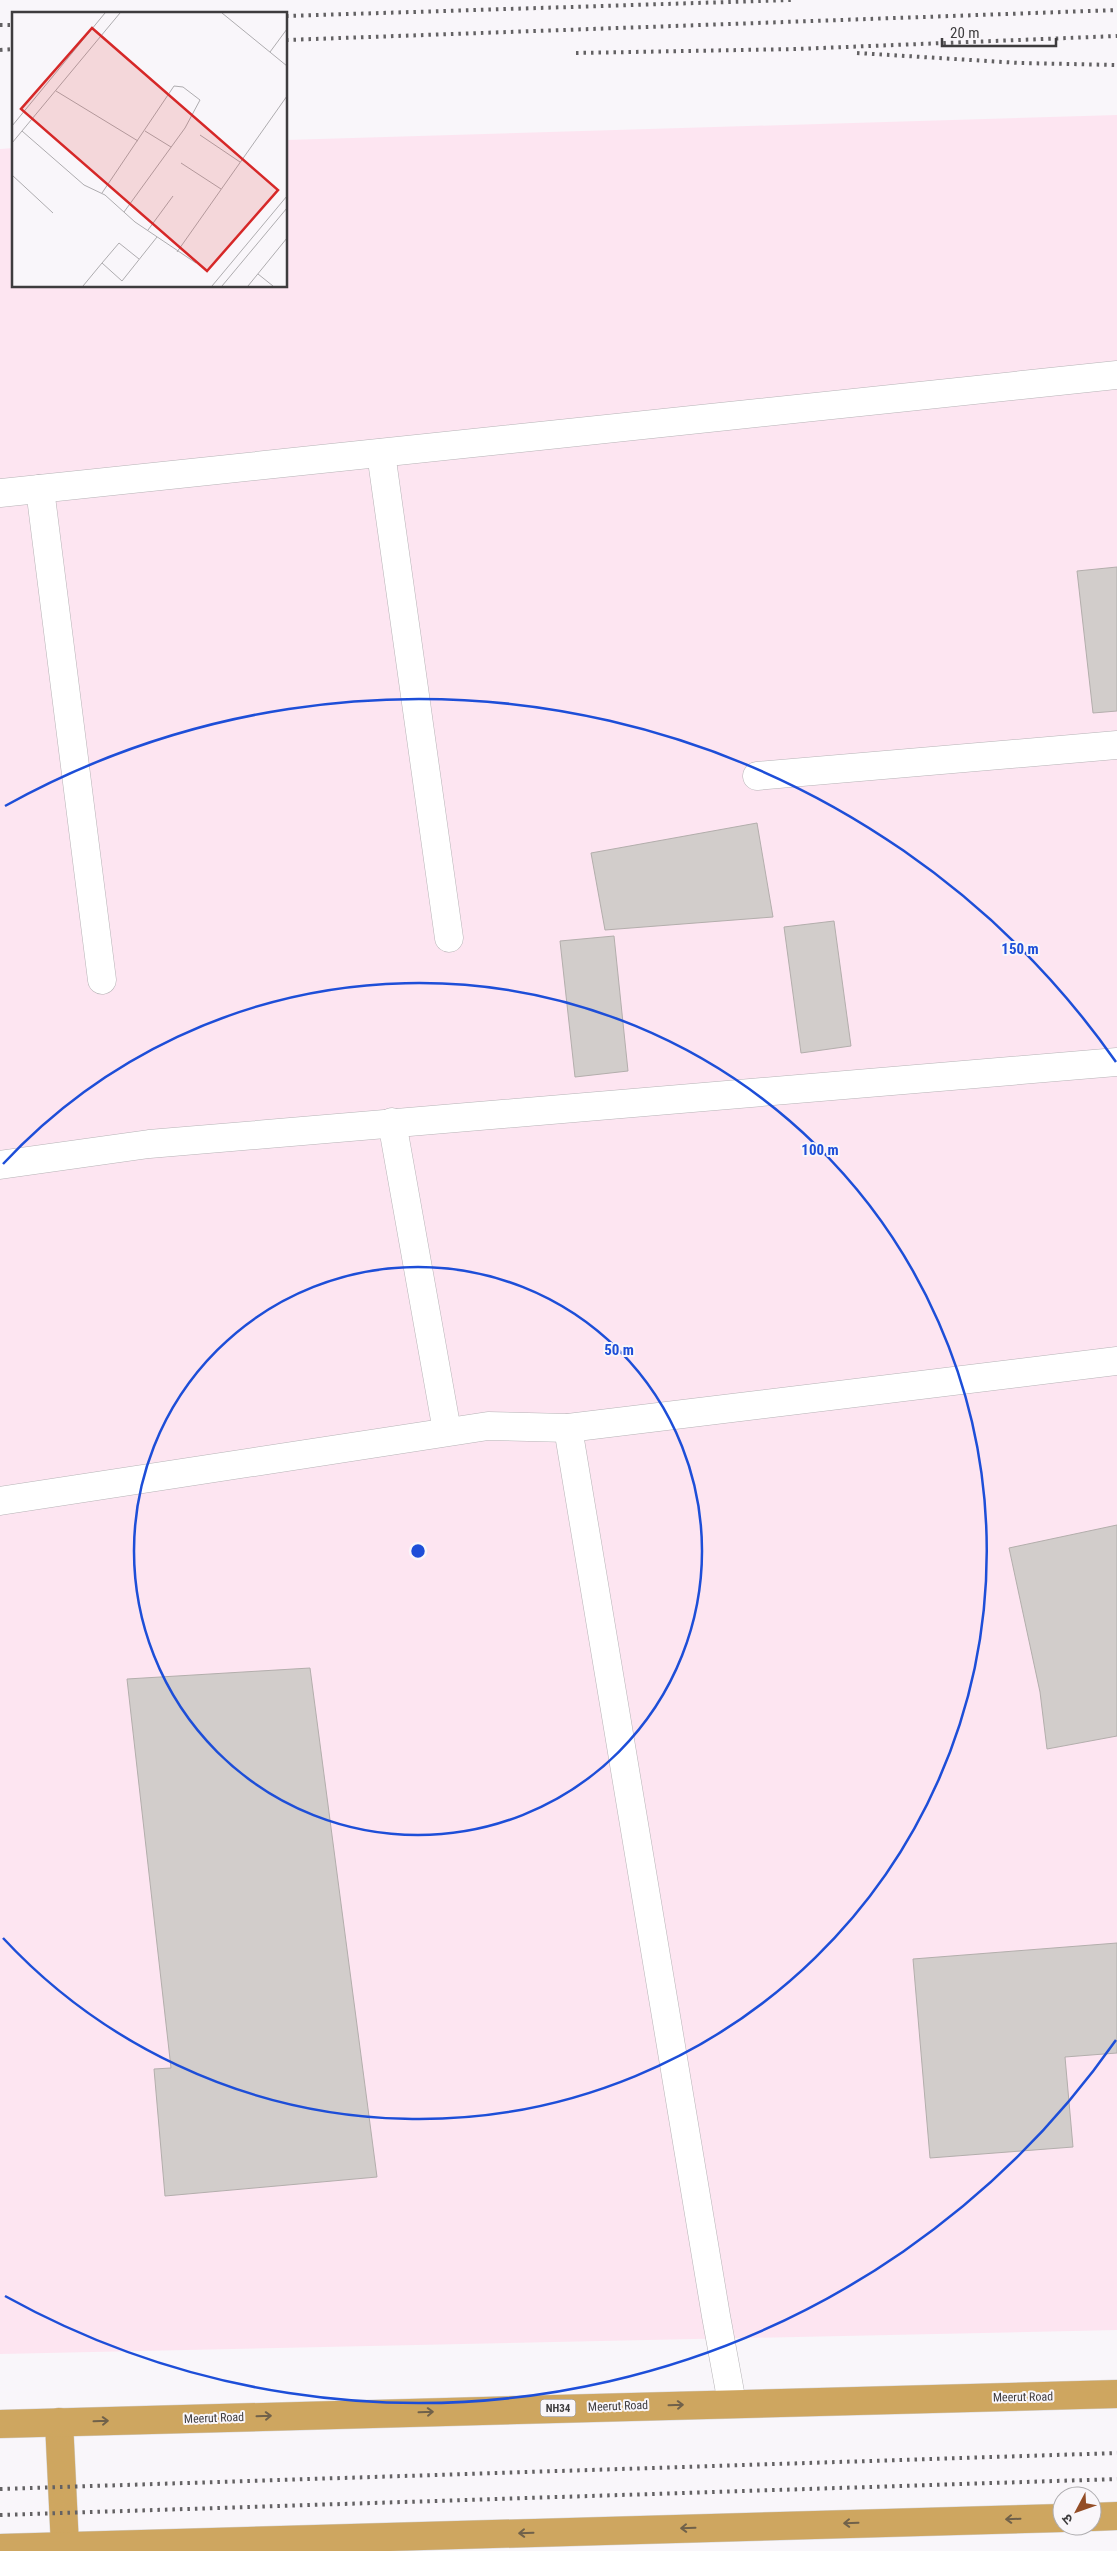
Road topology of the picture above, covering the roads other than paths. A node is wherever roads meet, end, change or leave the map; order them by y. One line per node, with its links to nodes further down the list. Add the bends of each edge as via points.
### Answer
1 (1117, 375): 2 (street)
2 (380, 453): 3 (street); 7 (street)
3 (40, 489): 4 (street); 8 (street)
4 (0, 493)
5 (1117, 744): 6 (street)
6 (757, 776)
7 (449, 938)
8 (102, 980)
9 (1117, 1062): 10 (street)
10 (392, 1122): 11 (street, via 149,1144); 14 (street)
11 (0, 1165)
12 (1117, 1361): 13 (street)
13 (568, 1428): 14 (street, via 488,1426); 17 (street)
14 (448, 1432): 15 (street)
15 (0, 1501)
16 (1117, 2394): 17 (highway, Meerut Road / NH34)
17 (732, 2403): 18 (highway, Meerut Road / NH34, one-way to 17)
18 (59, 2422): 19 (highway, Meerut Road / NH34); 23 (highway)
19 (0, 2424)
20 (1117, 2516): 21 (highway)
21 (1102, 2517)
22 (1052, 2518): 23 (highway, one-way to 23)
23 (65, 2546): 24 (highway)
24 (0, 2548)

